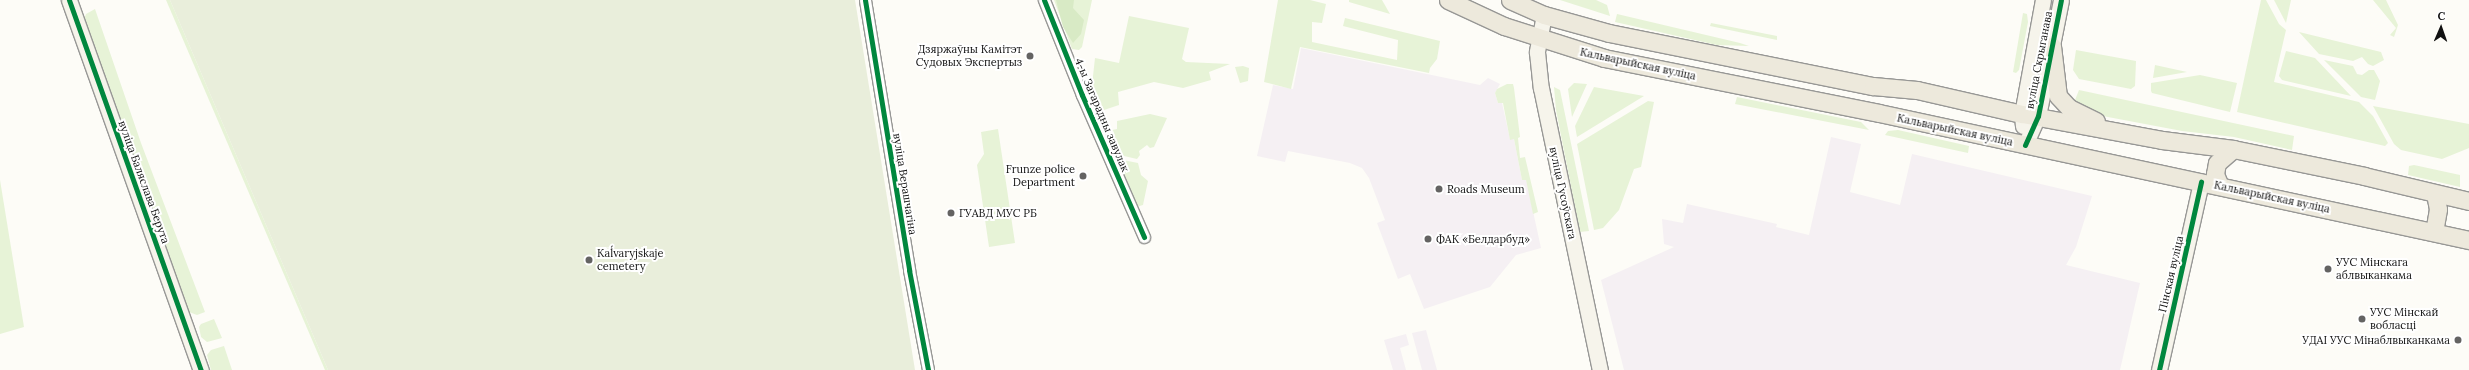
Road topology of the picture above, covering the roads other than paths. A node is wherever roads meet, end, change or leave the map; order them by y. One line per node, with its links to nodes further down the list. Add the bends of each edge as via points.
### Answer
1 (69, 0): 22 (street, вуліца Баляслава Берута)
2 (865, 0): 23 (street, вуліца Верашчагіна)
3 (1044, 0): 20 (street, 4-ы Загарадны завулак)
4 (1448, 0): 9 (main road, Кальварыйская вуліца)
5 (1510, 0): 8 (main road)
6 (2043, 0): 11 (street, вуліца Скрыганава)
7 (2061, 0): 10 (street, вуліца Скрыганава)
8 (1544, 15): 9 (street, вуліца Гусоўскага); 11 (main road, via 1614,34 1873,86 1916,90)
9 (1539, 39): 13 (main road, Кальварыйская вуліца, via 1604,58); 24 (street, вуліца Гусоўскага, via 1537,52 1541,88)
10 (2052, 46): 11 (street, вуліца Скрыганава); 12 (main road, via 2058,96 2069,108)
11 (2030, 115): 12 (main road); 13 (street, вуліца Скрыганава)
12 (2112, 129): 14 (main road, via 2162,140)
13 (2025, 145): 15 (main road, Кальварыйская вуліца)
14 (2233, 149): 16 (main road, via 2217,163 2215,174); 17 (main road, via 2364,176)
15 (2201, 182): 16 (main road, Кальварыйская вуліца); 25 (street, Пінская вуліца)
16 (2220, 186): 19 (main road, Кальварыйская вуліца)
17 (2435, 194): 18 (main road); 19 (main road, via 2438,209)
18 (2469, 202)
19 (2434, 232): 21 (main road, Кальварыйская вуліца)
20 (1144, 237)
21 (2469, 240)
22 (201, 370)
23 (928, 370)
24 (1600, 370)
25 (2159, 370)

